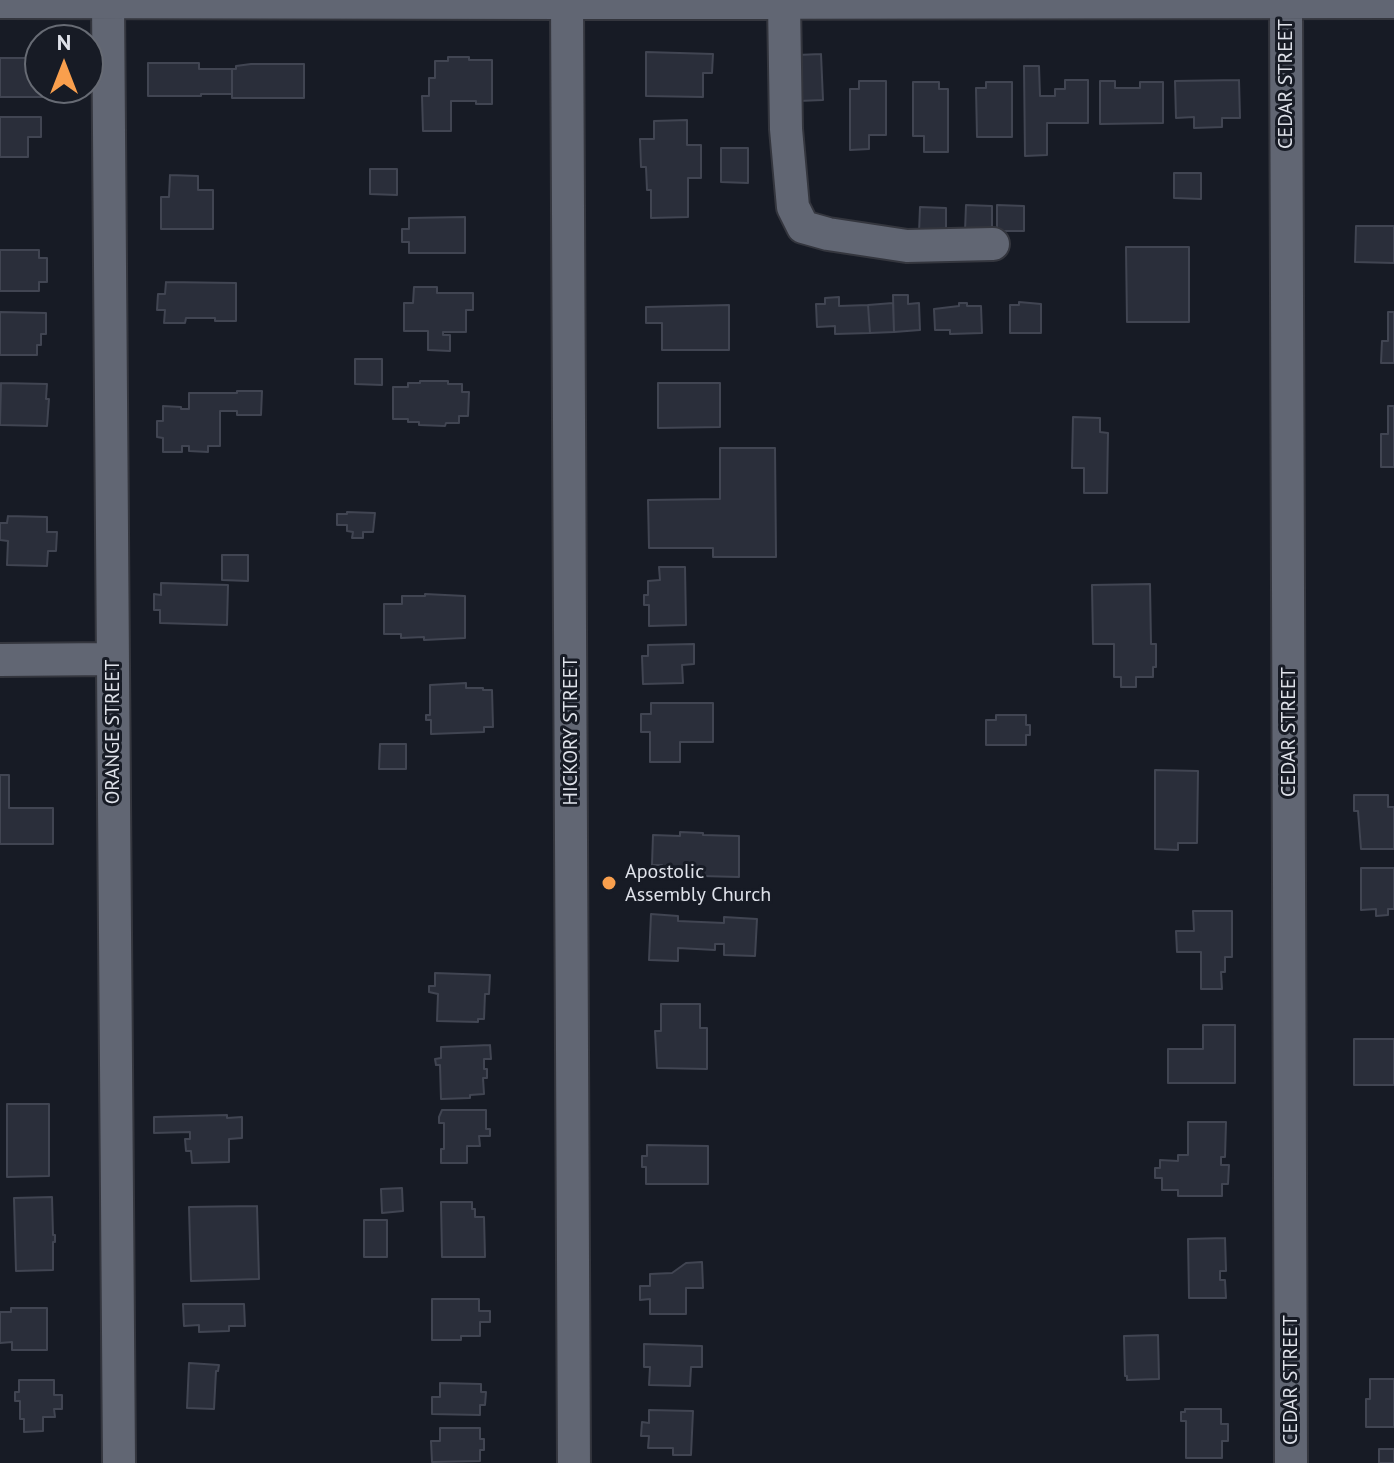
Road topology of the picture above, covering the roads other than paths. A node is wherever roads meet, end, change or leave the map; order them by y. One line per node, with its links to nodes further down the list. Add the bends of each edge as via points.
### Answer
1 (108, 1): 2 (street); 3 (street); 8 (street, ORANGE STREET)
2 (0, 2)
3 (567, 2): 6 (street); 11 (street, HICKORY STREET)
4 (1286, 2): 5 (street); 6 (street); 12 (street, CEDAR STREET)
5 (1394, 2)
6 (784, 3): 7 (street, via 786,129 793,207 803,227 907,246)
7 (993, 244)
8 (112, 659): 9 (street); 10 (street, ORANGE STREET)
9 (0, 660)
10 (119, 1463)
11 (574, 1463)
12 (1291, 1463)

